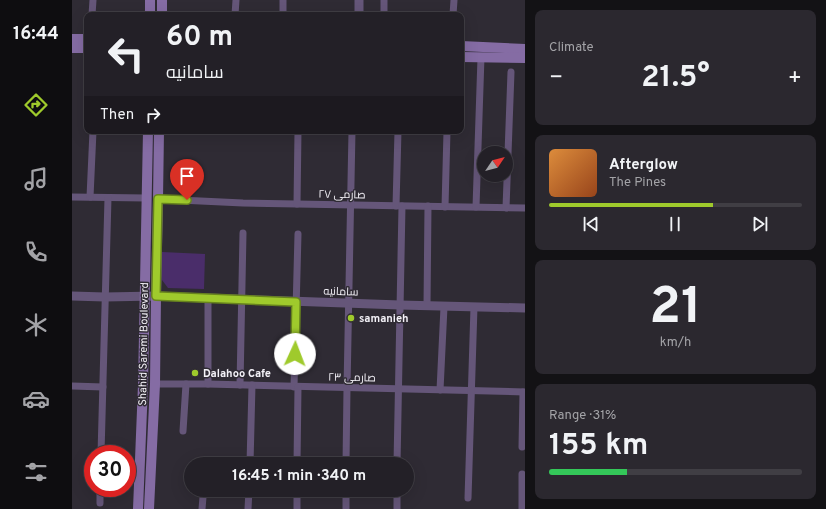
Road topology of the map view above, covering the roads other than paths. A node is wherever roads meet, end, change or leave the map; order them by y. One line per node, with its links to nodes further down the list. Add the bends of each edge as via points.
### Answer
1 (92, 0): 9 (street)
2 (150, 0): 10 (main road)
3 (162, 0): 11 (main road)
4 (236, 0): 12 (street)
5 (283, 0): 13 (street)
6 (359, 0): 14 (street)
7 (384, 0): 15 (street)
8 (454, 0): 16 (street)
9 (92, 12)
10 (150, 12)
11 (163, 12)
12 (235, 12)
13 (283, 12)
14 (359, 12)
15 (384, 12)
16 (453, 12)
17 (72, 39): 18 (main road)
18 (84, 39)
19 (464, 46): 22 (main road)
20 (72, 48): 21 (main road)
21 (84, 48)
22 (525, 49)
23 (464, 57): 24 (main road)
24 (481, 57): 25 (main road); 44 (street)
25 (525, 58)
26 (510, 72): 45 (street)
27 (93, 134): 35 (street)
28 (148, 134): 37 (main road, Shahid Saremi Boulevard)
29 (158, 134): 38 (main road, Shahid Saremi Boulevard)
30 (298, 134): 39 (street)
31 (352, 134): 40 (street)
32 (398, 134): 41 (street)
33 (447, 134): 43 (street)
34 (72, 197): 35 (street)
35 (90, 197): 36 (street)
36 (108, 198): 37 (street); 52 (street)
37 (146, 198): 49 (main road, Shahid Saremi Boulevard)
38 (158, 199): 39 (street, صارمی ۲۷); 51 (main road, Shahid Saremi Boulevard)
39 (297, 204): 40 (street, صارمی ۲۷)
40 (350, 205): 41 (street, صارمی ۲۷); 56 (street)
41 (399, 206): 42 (street, صارمی ۲۷); 57 (street)
42 (428, 206): 43 (street, صارمی ۲۷); 58 (street)
43 (445, 207): 44 (street, صارمی ۲۷)
44 (476, 207): 45 (street, صارمی ۲۷)
45 (506, 208): 46 (street, صارمی ۲۷)
46 (525, 208)
47 (243, 233): 54 (street)
48 (298, 234): 55 (street)
49 (144, 295): 51 (street, سامانیه); 52 (street); 91 (main road, Shahid Saremi Boulevard)
50 (72, 296): 52 (street)
51 (156, 296): 53 (street, سامانیه); 62 (main road, Shahid Saremi Boulevard)
52 (105, 297): 68 (street)
53 (208, 298): 54 (street, سامانیه); 64 (street)
54 (242, 300): 55 (street, سامانیه); 65 (street)
55 (296, 302): 56 (street, سامانیه); 69 (street)
56 (348, 304): 57 (street, سامانیه); 70 (street)
57 (400, 305): 58 (street, سامانیه); 71 (street)
58 (427, 306): 59 (street, سامانیه)
59 (444, 307): 60 (street, سامانیه); 72 (street)
60 (474, 307): 61 (street, سامانیه); 73 (street)
61 (525, 308)
62 (155, 384): 63 (street, صارمی ۲۳); 92 (main road, Shahid Saremi Boulevard)
63 (186, 384): 64 (street, صارمی ۲۳); 75 (street)
64 (208, 384): 65 (street, صارمی ۲۳)
65 (240, 385): 67 (street, صارمی ۲۳)
66 (72, 386): 68 (street)
67 (252, 386): 69 (street, صارمی ۲۳); 78 (street)
68 (102, 387): 76 (street)
69 (296, 387): 70 (street, صارمی ۲۳); 79 (street)
70 (346, 388): 71 (street, صارمی ۲۳); 80 (street)
71 (398, 389): 72 (street, صارمی ۲۳); 81 (street)
72 (440, 390): 73 (street, صارمی ۲۳)
73 (472, 391): 74 (street, صارمی ۲۳); 89 (street)
74 (524, 392): 77 (street)
75 (184, 431)
76 (101, 445)
77 (522, 447)
78 (250, 457)
79 (297, 457)
80 (346, 457)
81 (397, 457)
82 (522, 474): 98 (street)
83 (100, 497): 90 (street)
84 (203, 497): 93 (street)
85 (249, 497): 94 (street)
86 (297, 497): 95 (street)
87 (346, 497): 96 (street)
88 (397, 497): 97 (street)
89 (468, 498)
90 (100, 503)
91 (138, 509)
92 (149, 509)
93 (202, 509)
94 (248, 509)
95 (297, 509)
96 (346, 509)
97 (397, 509)
98 (522, 509)

